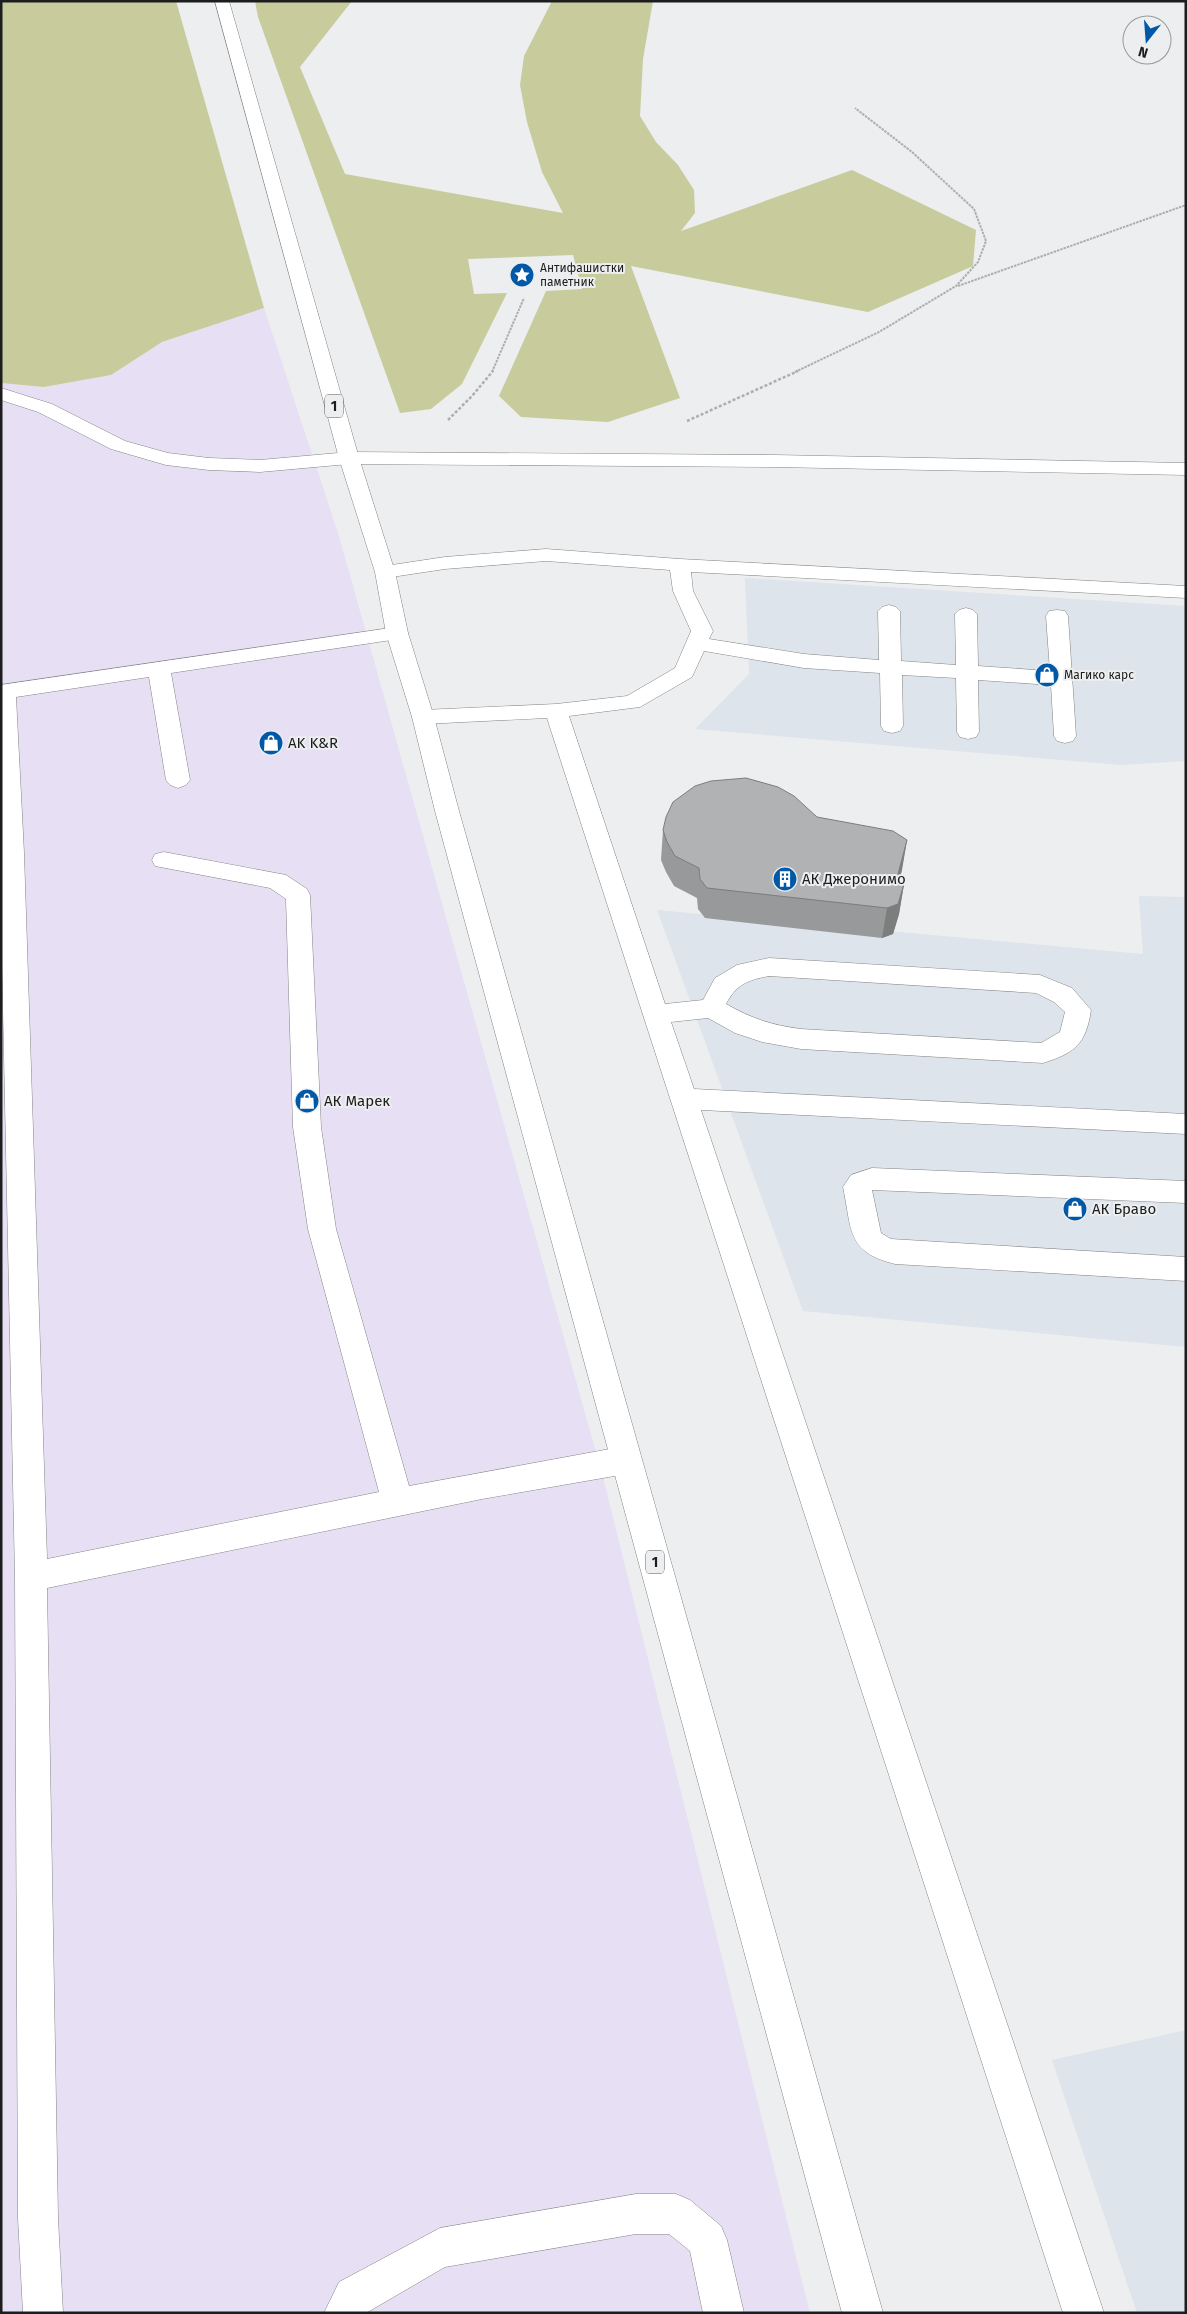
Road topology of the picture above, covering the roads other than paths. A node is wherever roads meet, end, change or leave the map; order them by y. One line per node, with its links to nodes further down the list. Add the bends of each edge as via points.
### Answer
1 (222, 1): 3 (main road, 1)
2 (1, 394): 3 (main road, via 45,408 118,445 166,458 260,466)
3 (349, 458): 4 (main road); 6 (main road, 1)
4 (1186, 469)
5 (680, 565): 6 (main road, via 546,555 445,563); 7 (main road); 12 (main road, via 683,591 702,631)
6 (385, 572): 11 (main road, 1)
7 (1186, 592)
8 (889, 611): 13 (main road)
9 (966, 614): 15 (main road)
10 (1056, 616): 16 (main road)
11 (397, 633): 14 (main road); 19 (main road, 1)
12 (696, 643): 13 (main road, via 804,660); 18 (main road, via 684,672 632,702)
13 (890, 667): 15 (main road); 20 (main road)
14 (159, 669): 17 (main road); 23 (main road)
15 (966, 672): 16 (main road); 21 (main road)
16 (1061, 679): 22 (main road)
17 (3, 692): 33 (main road, via 13,863)
18 (556, 711): 19 (main road); 26 (main road)
19 (423, 718): 31 (main road, 1)
20 (892, 726)
21 (968, 732)
22 (1065, 736)
23 (178, 780)
24 (164, 860): 32 (main road, via 277,881 298,895 307,1127 322,1229)
25 (711, 1008): 25 (main road, via 744,1026 771,1035 1043,1054 1064,1046 1075,1032 1078,1010 1063,995 1040,984 770,967 746,971 724,984); 26 (main road)
26 (657, 1014): 27 (main road)
27 (685, 1099): 28 (main road); 38 (main road)
28 (1186, 1124)
29 (1186, 1192): 30 (main road, via 872,1179 857,1187 869,1238 885,1250)
30 (1186, 1269)
31 (626, 1460): 32 (main road); 37 (main road, 1)
32 (397, 1501): 33 (main road)
33 (32, 1577): 34 (main road, via 38,2218)
34 (43, 2313)
35 (344, 2313): 36 (main road, via 353,2296 440,2248 636,2214 676,2214 707,2240)
36 (724, 2313)
37 (863, 2313)
38 (1084, 2313)

